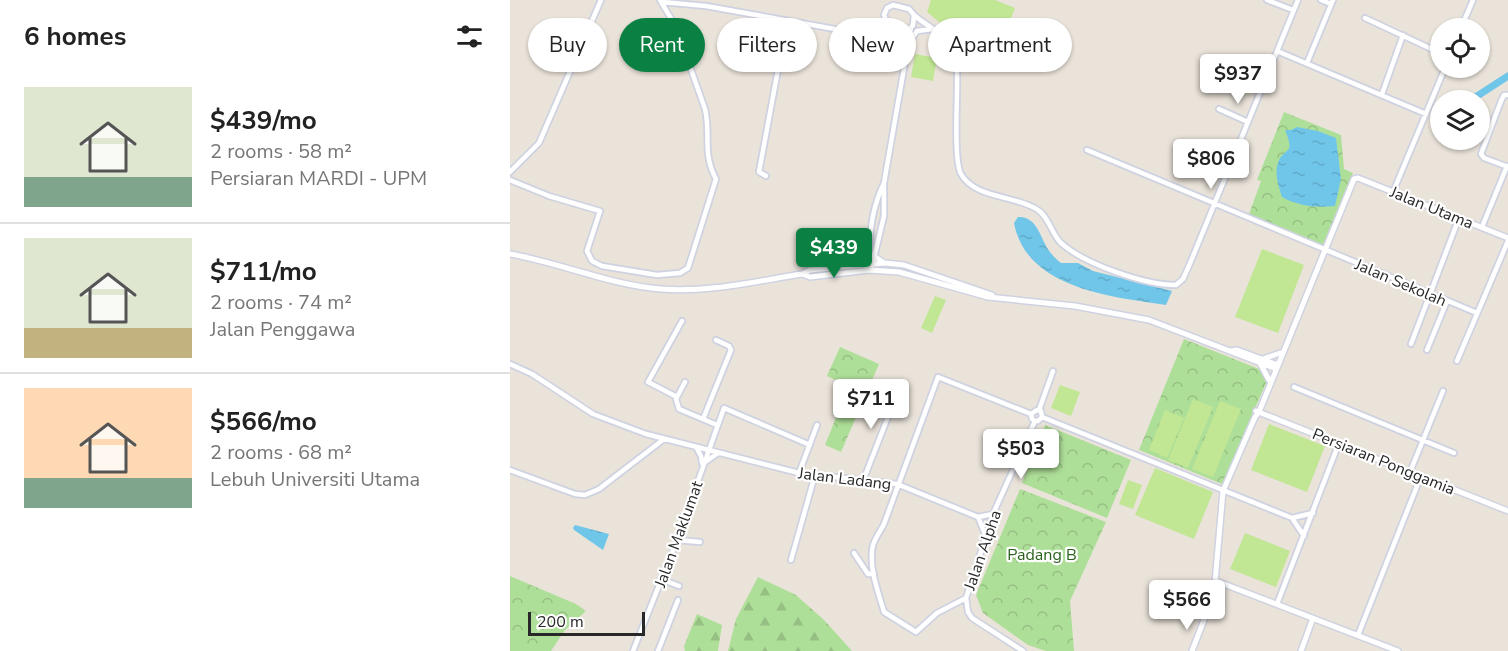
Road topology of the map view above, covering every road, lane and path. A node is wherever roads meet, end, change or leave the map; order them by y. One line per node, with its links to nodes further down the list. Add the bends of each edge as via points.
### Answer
1 (601, 0): 36 (street, via 538,143)
2 (888, 0): 12 (street)
3 (893, 0): 10 (street)
4 (1267, 0): 11 (street)
5 (1298, 0): 11 (street)
6 (1321, 0): 9 (street)
7 (1473, 0): 19 (street)
8 (661, 1): 14 (street); 38 (street, via 679,36 705,109 707,157 716,179 688,268 680,273 657,275 602,266 592,261 587,251 600,211)
9 (1332, 2): 24 (street)
10 (900, 6): 12 (street, via 889,7); 13 (street)
11 (1293, 10): 23 (street)
12 (885, 13): 15 (street); 16 (street)
13 (914, 15): 17 (street); 20 (street)
14 (771, 18)
15 (882, 18)
16 (886, 18)
17 (914, 18)
18 (1365, 18): 21 (street)
19 (1465, 18)
20 (928, 25)
21 (1403, 35): 22 (street); 29 (street)
22 (1430, 48)
23 (1277, 51): 24 (street); 33 (street)
24 (1307, 63): 29 (street)
25 (778, 72): 37 (street, via 759,172)
26 (903, 72): 39 (street)
27 (957, 72): 41 (street, via 957,159 969,184 1039,210 1062,244 1118,273 1133,279 1180,283)
28 (1441, 78): 32 (street)
29 (1382, 94): 32 (street)
30 (1508, 95): 35 (street, via 1501,101 1480,154)
31 (1219, 109): 33 (street)
32 (1426, 114): 40 (street)
33 (1248, 122): 41 (street)
34 (1087, 150): 41 (street, Jalan Sekolah)
35 (1507, 166): 45 (street)
36 (510, 172)
37 (766, 176)
38 (510, 180)
39 (884, 183): 42 (street); 43 (street)
40 (1394, 192): 44 (street, Jalan Utama); 47 (street, Jalan Utama, via 1356,178)
41 (1215, 204): 47 (street, Jalan Sekolah)
42 (874, 206): 43 (street); 48 (street, via 870,225)
43 (885, 208): 48 (street)
44 (1459, 218): 45 (street, Jalan Utama); 54 (street)
45 (1482, 227): 46 (street, Jalan Utama)
46 (1508, 240): 58 (street)
47 (1325, 250): 54 (street, Jalan Sekolah); 57 (street)
48 (872, 253): 50 (street); 51 (street); 52 (street)
49 (510, 254): 53 (street, via 662,289 700,288)
50 (885, 263): 52 (street); 55 (street)
51 (857, 265): 52 (street); 53 (street)
52 (869, 267): 53 (street, via 810,277); 55 (street)
53 (802, 274)
54 (1430, 293): 56 (street, Jalan Sekolah); 62 (street)
55 (993, 296): 65 (street, via 1133,316)
56 (1447, 301): 58 (street, Jalan Sekolah); 63 (street)
57 (1303, 302): 60 (street); 64 (street)
58 (1477, 313): 66 (street)
59 (682, 321): 76 (street, via 648,382)
60 (1290, 338): 68 (street); 75 (street)
61 (716, 340): 81 (street, via 729,345 731,350)
62 (1411, 344)
63 (1427, 351)
64 (1280, 353): 65 (street); 68 (street)
65 (1260, 361): 68 (street); 70 (street)
66 (1457, 361)
67 (510, 364): 85 (street, Jalan Ladang, via 593,414)
68 (1275, 366): 70 (street); 75 (street)
69 (1053, 371): 77 (street)
70 (1269, 380): 78 (street)
71 (686, 382): 76 (street)
72 (900, 386): 99 (street)
73 (1294, 387): 86 (street)
74 (1443, 391): 86 (street)
75 (1267, 392): 78 (street)
76 (677, 396): 81 (street, via 679,409)
77 (1039, 410): 79 (street); 80 (street)
78 (1257, 413): 87 (street, Persiaran Ponggamia); 101 (street)
79 (1031, 414): 82 (street); 100 (street, via 938,377)
80 (1042, 417): 82 (street); 101 (street)
81 (703, 419): 83 (street)
82 (1035, 421): 104 (street, Jalan Alpha)
83 (717, 425): 88 (street, via 724,408); 90 (street, Jalan Maklumat)
84 (817, 425): 88 (street)
85 (664, 439): 89 (street, Jalan Ladang); 94 (street, via 599,489 585,495)
86 (1422, 440): 92 (street); 95 (street)
87 (1339, 444): 95 (street, Persiaran Ponggamia); 103 (street)
88 (810, 446): 96 (street)
89 (696, 447): 90 (street, Jalan Ladang); 93 (street)
90 (708, 450): 91 (street, Jalan Ladang); 93 (street, Jalan Maklumat)
91 (718, 453): 93 (street); 96 (street, Jalan Ladang)
92 (1454, 453)
93 (702, 466): 109 (street, Jalan Maklumat)
94 (510, 470)
95 (1410, 472): 98 (street, Persiaran Ponggamia)
96 (799, 473): 97 (street, Jalan Ladang)
97 (815, 475): 99 (street, Jalan Ladang); 112 (street)
98 (1421, 476): 102 (street, Persiaran Ponggamia); 121 (street)
99 (863, 481): 100 (street, Jalan Ladang)
100 (897, 484): 105 (street, Jalan Ladang); 113 (street, via 873,547)
101 (1223, 491): 106 (street); 115 (street)
102 (1508, 511)
103 (1312, 513): 106 (street); 108 (street)
104 (993, 514): 105 (street); 107 (street, Jalan Alpha)
105 (978, 517): 107 (street)
106 (1292, 518): 108 (street)
107 (985, 536): 117 (street, Jalan Alpha)
108 (1304, 536): 119 (street)
109 (677, 540): 110 (street); 114 (street, Jalan Maklumat)
110 (700, 542)
111 (854, 553): 113 (street, via 868,574)
112 (791, 560)
113 (874, 574): 117 (street, via 884,612 916,632 937,613)
114 (662, 579): 116 (street); 123 (street, Jalan Maklumat)
115 (1216, 581): 119 (street); 127 (street, via 1212,603)
116 (679, 586)
117 (966, 598): 122 (street, Jalan Alpha, via 972,618)
118 (678, 600): 124 (street)
119 (1277, 604): 120 (street)
120 (1313, 618): 121 (street); 128 (street)
121 (1358, 635): 129 (street)
122 (1012, 644): 125 (street); 126 (street, Jalan Alpha)
123 (633, 651)
124 (658, 651)
125 (1009, 651)
126 (1023, 651)
127 (1192, 651)
128 (1301, 651)
129 (1398, 651)

